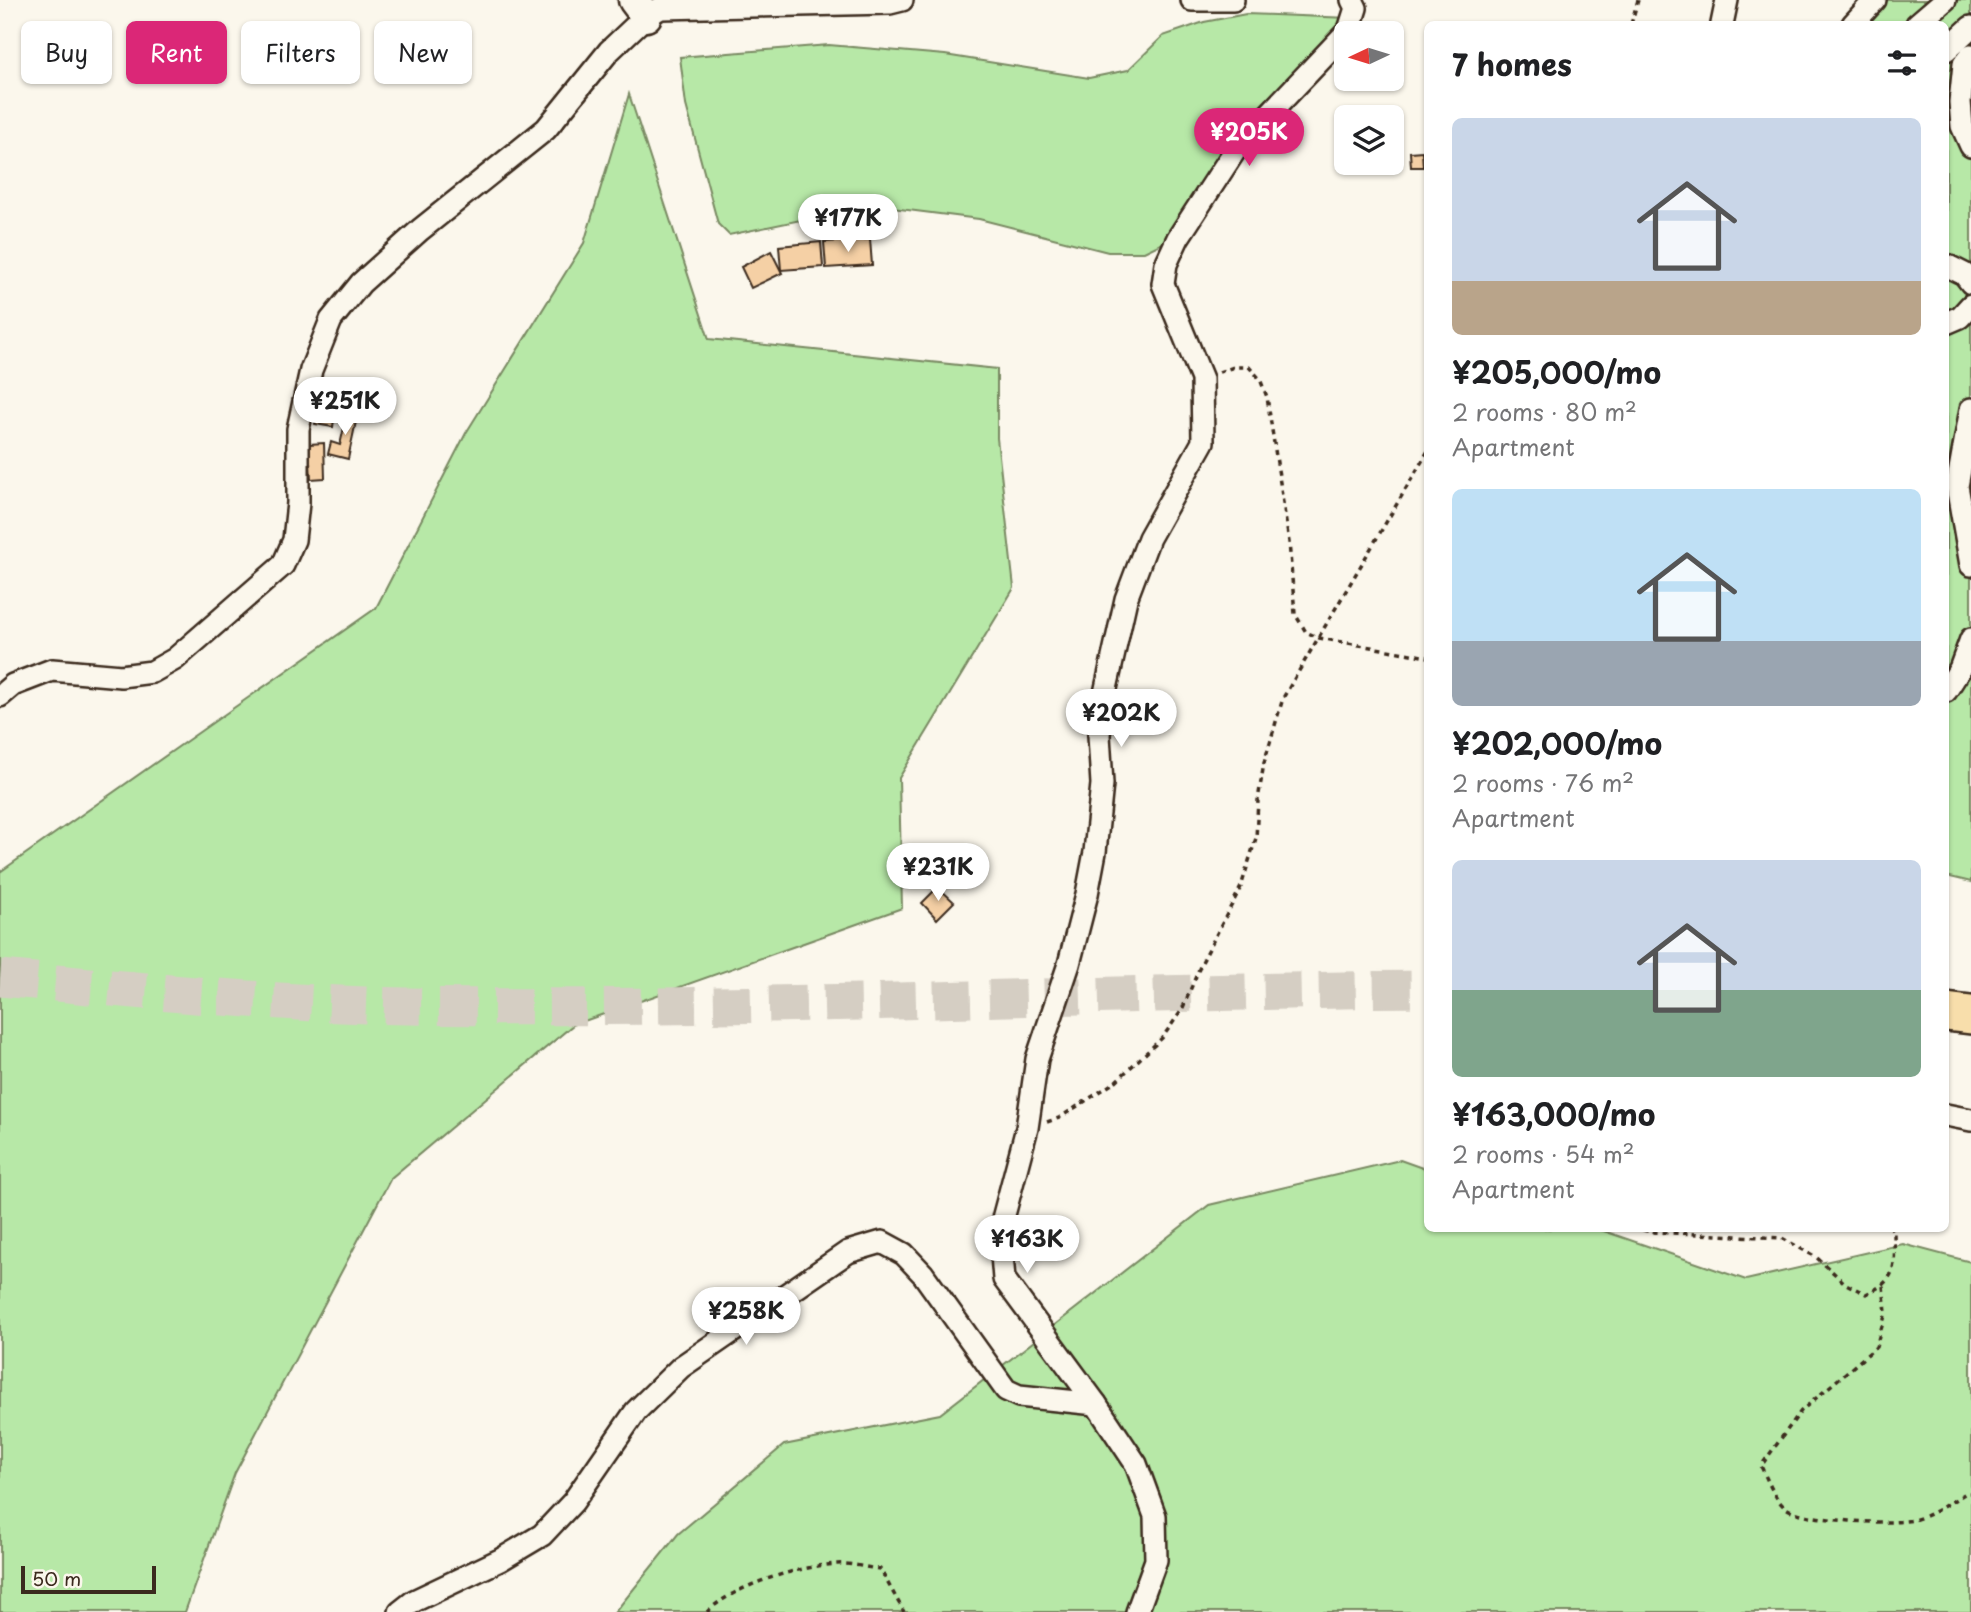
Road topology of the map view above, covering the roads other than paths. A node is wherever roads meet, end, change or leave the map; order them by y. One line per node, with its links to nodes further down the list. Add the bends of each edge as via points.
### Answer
1 (902, 0): 8 (street)
2 (1192, 0): 3 (street)
3 (1233, 0)
4 (1352, 0): 33 (street, via 1356,8 1349,30 1236,149 1166,264 1163,284 1202,379 1203,442 1149,538 1126,599 1103,702 1102,784 1091,873 1069,964 1037,1059 1027,1128 1000,1230 1004,1279)
5 (1727, 0): 9 (street)
6 (1875, 0): 10 (street)
7 (1944, 0): 11 (street)
8 (640, 8): 24 (street, via 546,129 420,230 360,284 331,320 312,370 298,429 299,503 294,540 283,565 175,659 152,672 121,676 52,670 13,685)
9 (1723, 21)
10 (1856, 21)
11 (1920, 21)
12 (1971, 27): 13 (street)
13 (1949, 47)
14 (1971, 55): 15 (street, via 1964,64 1960,103 1962,127)
15 (1971, 146)
16 (1949, 266): 17 (street)
17 (1971, 283)
18 (1971, 305): 19 (street)
19 (1949, 322)
20 (1971, 409): 21 (street, via 1957,486)
21 (1971, 565)
22 (1971, 639): 23 (street)
23 (1949, 686)
24 (0, 696)
25 (1949, 995): 26 (highway)
26 (1971, 996)
27 (1949, 1005): 28 (highway)
28 (1971, 1008)
29 (1949, 1012): 30 (highway)
30 (1971, 1016)
31 (1949, 1116): 32 (street)
32 (1971, 1120)
33 (1096, 1404): 34 (street, via 1019,1396 1006,1390 923,1273 904,1254 882,1242 848,1252 681,1367 636,1411 573,1502 542,1535); 35 (street, via 1136,1464 1155,1516 1156,1560)
34 (400, 1612)
35 (1137, 1612)

